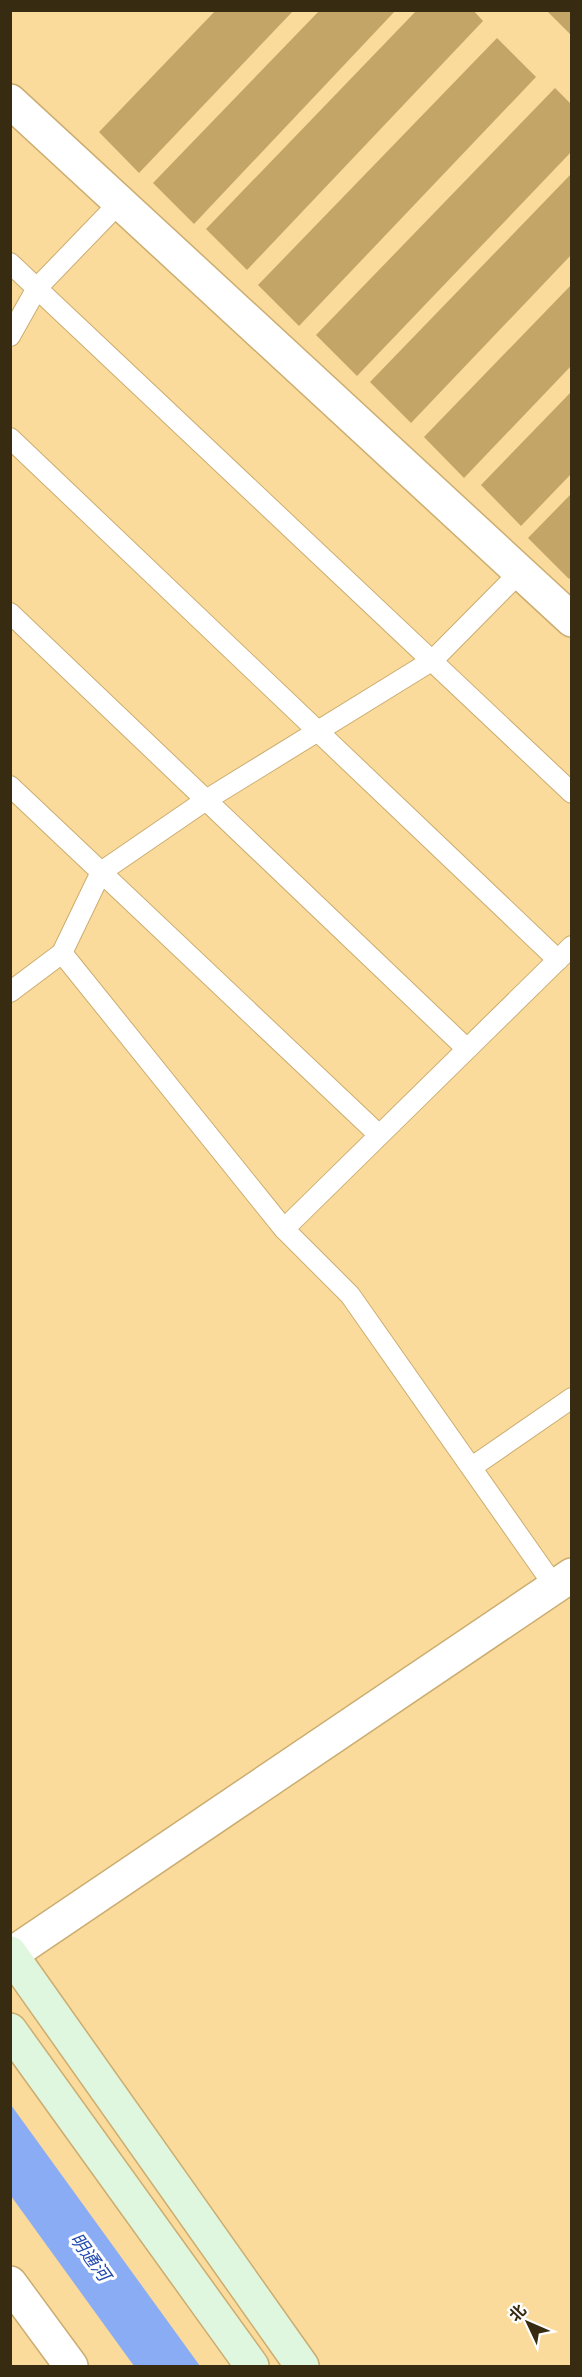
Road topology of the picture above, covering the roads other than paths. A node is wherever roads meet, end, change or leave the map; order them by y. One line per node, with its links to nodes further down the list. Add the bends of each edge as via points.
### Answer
1 (10, 101): 2 (street)
2 (120, 202): 4 (lane); 7 (street)
3 (10, 263): 4 (lane)
4 (37, 288): 5 (lane); 10 (lane)
5 (10, 336)
6 (10, 438): 11 (lane)
7 (519, 573): 9 (street); 10 (lane)
8 (10, 613): 14 (lane)
9 (572, 620)
10 (433, 660): 11 (lane); 13 (lane)
11 (318, 731): 14 (lane); 17 (lane)
12 (10, 786): 15 (lane)
13 (572, 793)
14 (206, 800): 15 (lane); 19 (lane)
15 (101, 872): 16 (lane); 20 (lane)
16 (62, 953): 18 (lane); 21 (lane)
17 (565, 953): 19 (lane)
18 (10, 992)
19 (467, 1049): 20 (lane)
20 (379, 1135): 21 (lane)
21 (284, 1229): 23 (lane, via 351,1295)
22 (572, 1398): 23 (lane)
23 (472, 1467): 24 (lane)
24 (563, 1581): 25 (street)
25 (11, 1954): 30 (main road)
26 (10, 2030): 29 (main road)
27 (10, 2283): 28 (street)
28 (71, 2367)
29 (252, 2367)
30 (302, 2367)

